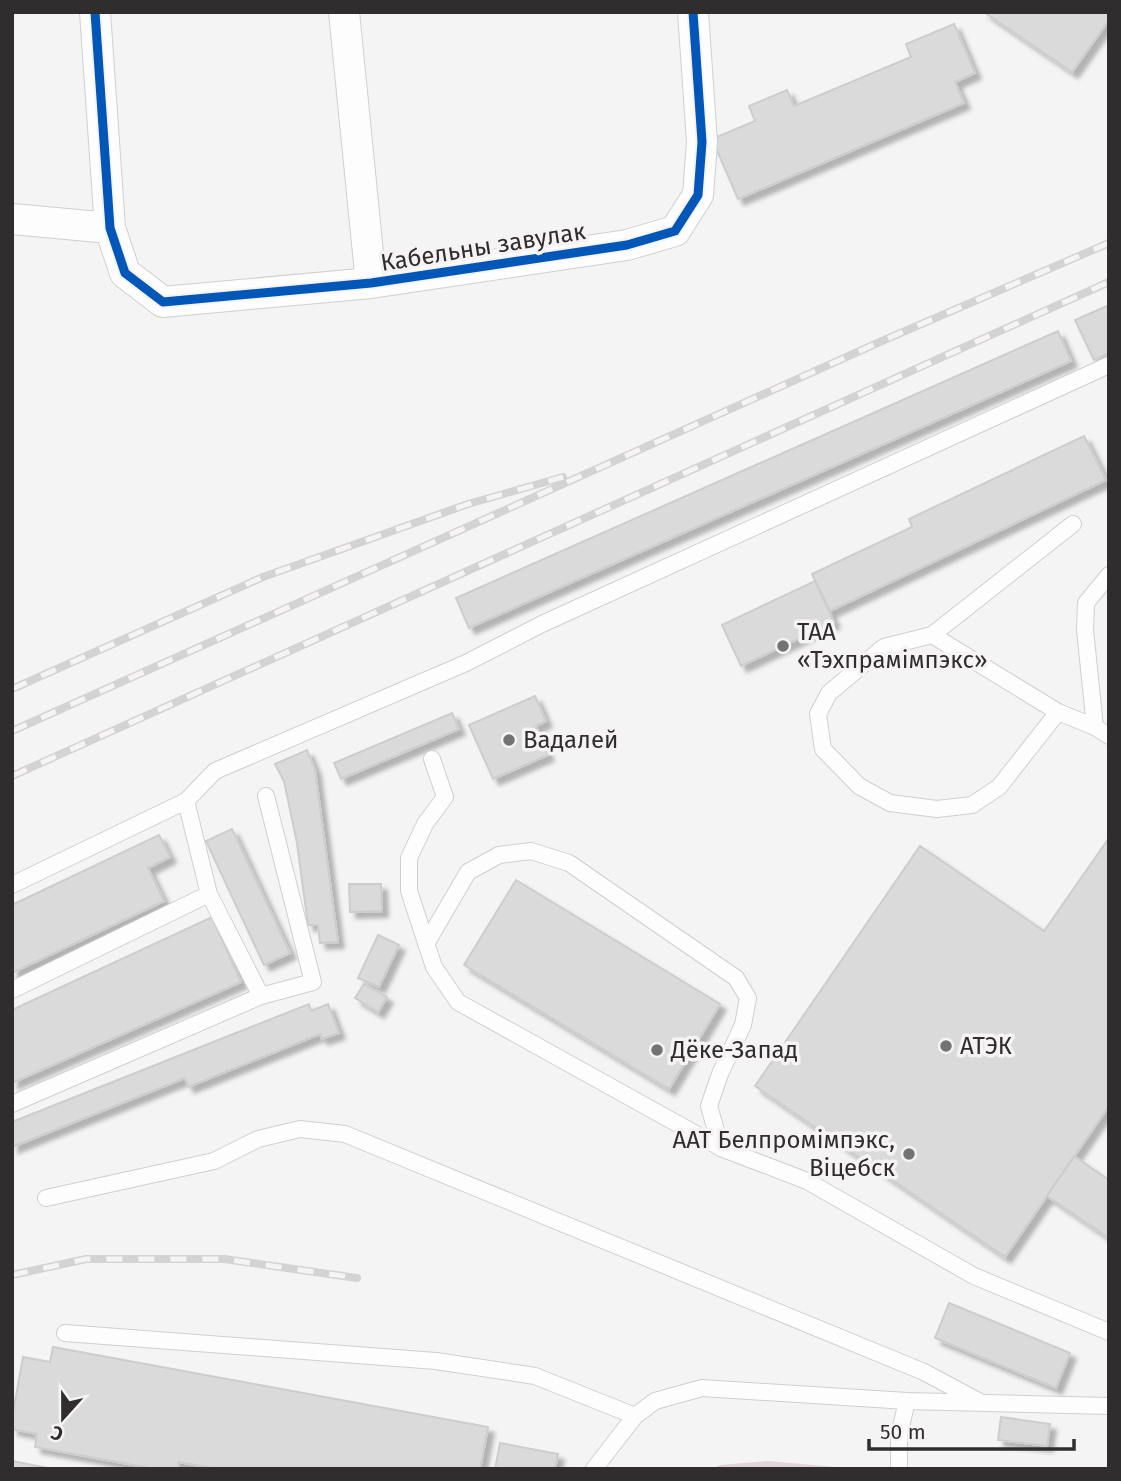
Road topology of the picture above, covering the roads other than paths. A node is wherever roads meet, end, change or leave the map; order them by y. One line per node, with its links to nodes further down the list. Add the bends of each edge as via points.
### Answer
1 (95, 12): 5 (street, Кабельны завулак)
2 (344, 12): 6 (street)
3 (693, 12): 6 (street, Кабельны завулак, via 702,142 698,195 676,231 627,245)
4 (12, 219): 5 (street)
5 (110, 229): 6 (street, Кабельны завулак, via 125,273 163,303)
6 (371, 283)
7 (1109, 365): 15 (lane, via 466,663 215,771)
8 (1073, 524): 10 (lane)
9 (1109, 575): 12 (lane, via 1086,603 1085,631)
10 (932, 635): 11 (lane); 11 (lane, via 884,647 829,693 818,714 824,748 859,786 890,803 937,809 972,805 999,787)
11 (1058, 712): 12 (lane)
12 (1102, 731)
13 (432, 759): 18 (lane, via 445,797 425,824 409,858 410,891)
14 (267, 796): 20 (lane, via 313,982)
15 (187, 801): 16 (lane); 17 (lane)
16 (12, 885)
17 (209, 894): 19 (lane); 20 (lane)
18 (426, 944): 22 (lane, via 434,968 458,1002); 22 (lane, via 468,872 499,855 531,851 569,863 736,978 748,998 744,1024 709,1107)
19 (12, 990)
20 (261, 996): 21 (lane)
21 (12, 1104)
22 (721, 1147): 24 (lane, via 807,1181 974,1276)
23 (46, 1198): 27 (lane, via 214,1161 258,1139 300,1129 345,1134 924,1372)
24 (1109, 1332)
25 (65, 1333): 29 (lane, via 449,1363 536,1376)
26 (907, 1401): 27 (lane); 29 (lane, via 702,1388 655,1401); 31 (lane, via 899,1435)
27 (981, 1402): 28 (lane)
28 (1109, 1406)
29 (635, 1416): 30 (lane)
30 (594, 1469)
31 (899, 1469)

